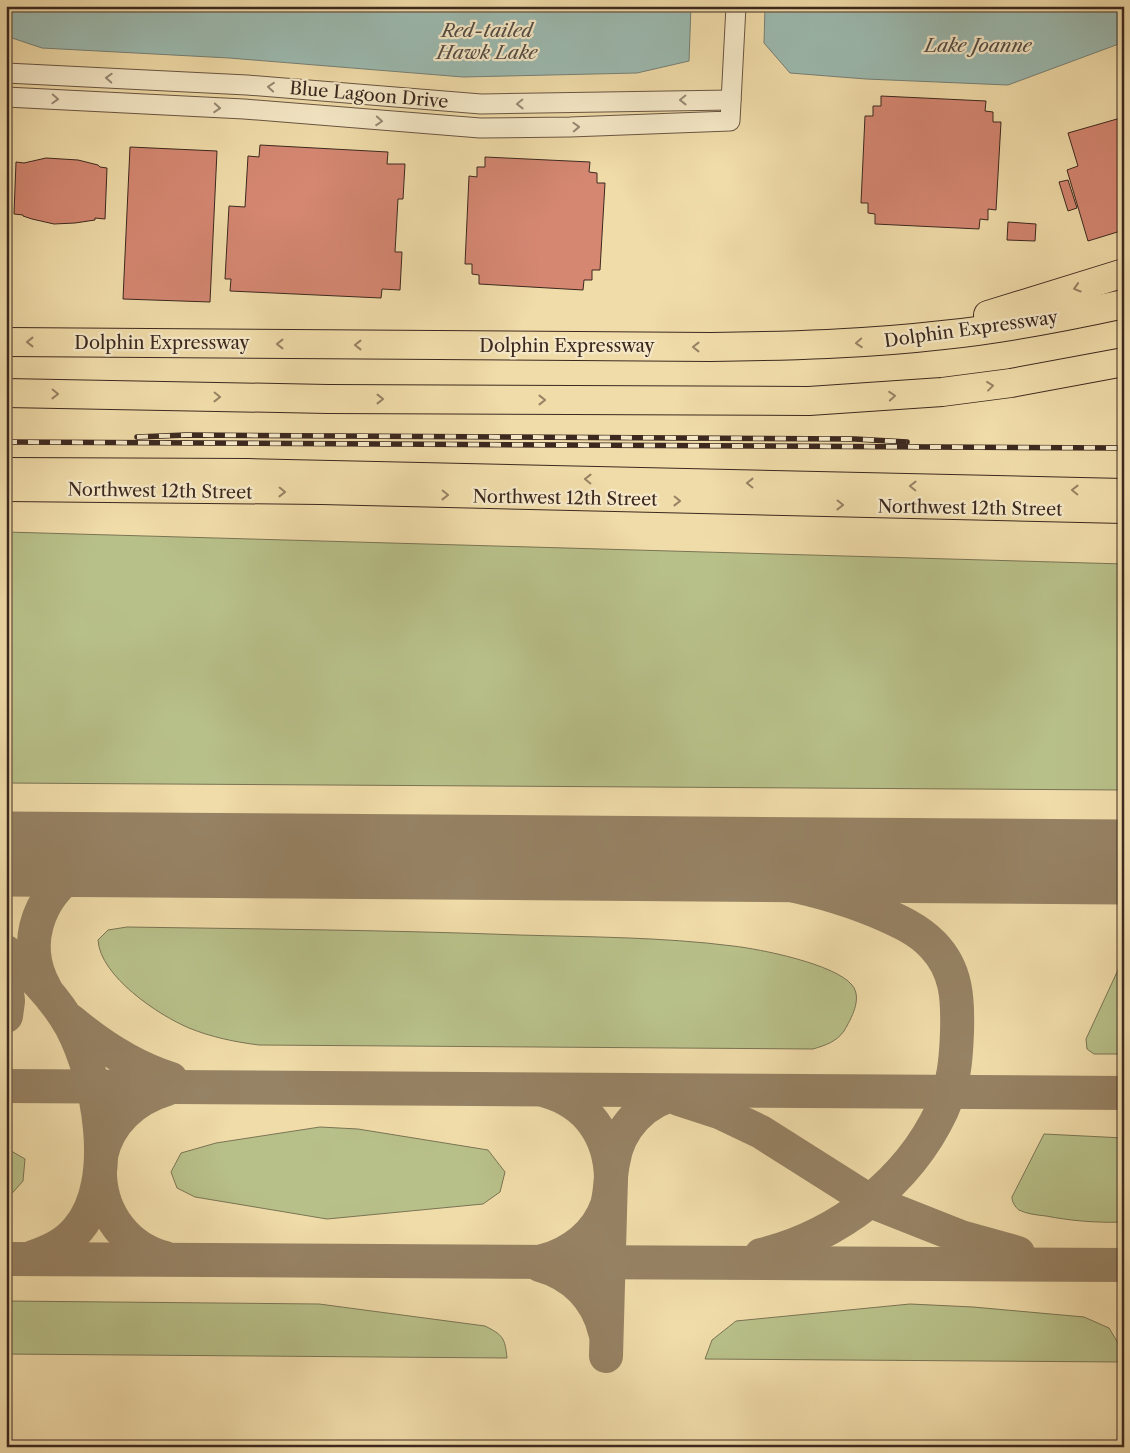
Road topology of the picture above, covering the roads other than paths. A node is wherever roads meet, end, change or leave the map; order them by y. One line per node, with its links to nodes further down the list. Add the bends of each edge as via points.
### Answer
1 (736, 6): 4 (street)
2 (6, 73): 4 (street, Blue Lagoon Drive, one-way to 2, via 481,104 247,85)
3 (6, 97): 4 (street, Blue Lagoon Drive, one-way to 4, via 236,109 480,128 730,121)
4 (731, 100)
5 (1124, 273): 7 (highway, one-way to 7)
6 (1124, 304): 7 (highway, Dolphin Expressway, via 1018,325)
7 (907, 339): 8 (highway, Dolphin Expressway, one-way to 8, via 720,347)
8 (6, 342)
9 (1124, 362): 10 (highway, one-way to 9, via 337,399 809,401 968,389)
10 (6, 393)
11 (6, 470): 13 (main road, Northwest 12th Street, one-way to 11, via 248,471)
12 (6, 489): 14 (main road, Northwest 12th Street, one-way to 14, via 330,493)
13 (1124, 491)
14 (1124, 512)

